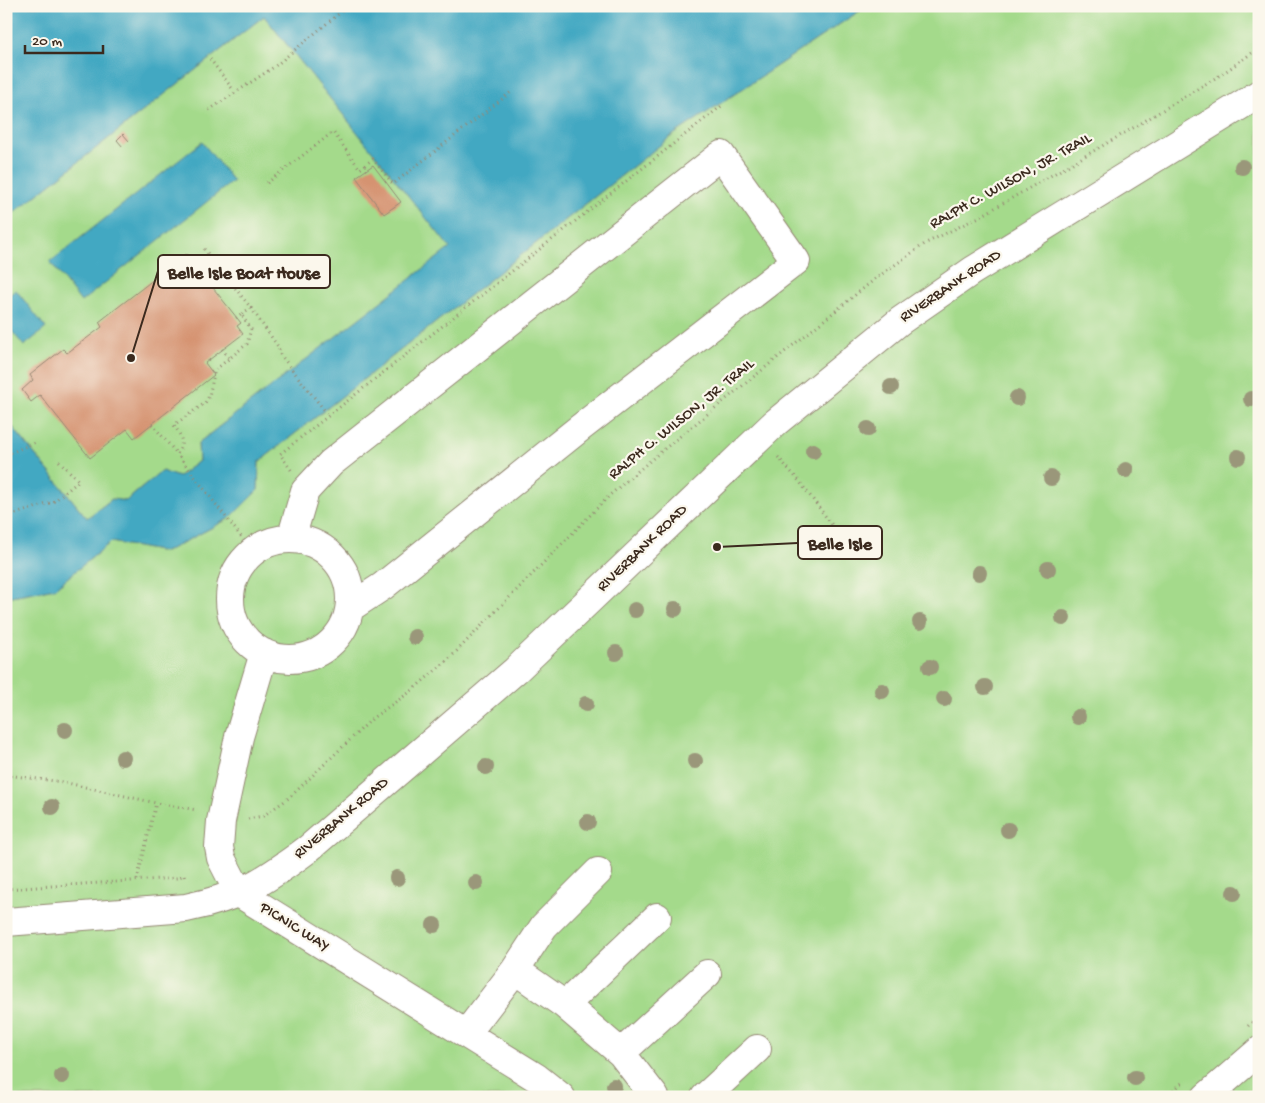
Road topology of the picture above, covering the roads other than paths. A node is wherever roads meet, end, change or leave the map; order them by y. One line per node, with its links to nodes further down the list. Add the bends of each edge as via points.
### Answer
1 (1259, 94): 6 (street, RIVERBANK ROAD, via 972,271 900,321 760,438 516,670 427,748 276,874)
2 (291, 539): 3 (street, via 310,542 325,550 342,567 349,586); 3 (street, via 305,491 331,463 721,155 796,261 572,434 383,586); 4 (street, via 277,541 253,552 240,568 232,586 231,606 236,626)
3 (350, 606): 4 (street, via 343,628 324,649 300,658 281,658)
4 (264, 653): 6 (street, via 239,737 219,847 221,858)
5 (598, 872): 9 (street, via 544,926)
6 (239, 893): 8 (street, RIVERBANK ROAD, via 186,908); 12 (street, PICNIC WAY)
7 (657, 917): 11 (street)
8 (6, 922)
9 (514, 970): 11 (street); 12 (street)
10 (707, 974): 15 (street)
11 (565, 1005): 15 (street)
12 (466, 1034): 16 (street, PICNIC WAY)
13 (758, 1049): 18 (street)
14 (1259, 1050): 19 (street)
15 (621, 1053): 17 (street)
16 (561, 1097)
17 (655, 1097)
18 (706, 1097)
19 (1206, 1097)

